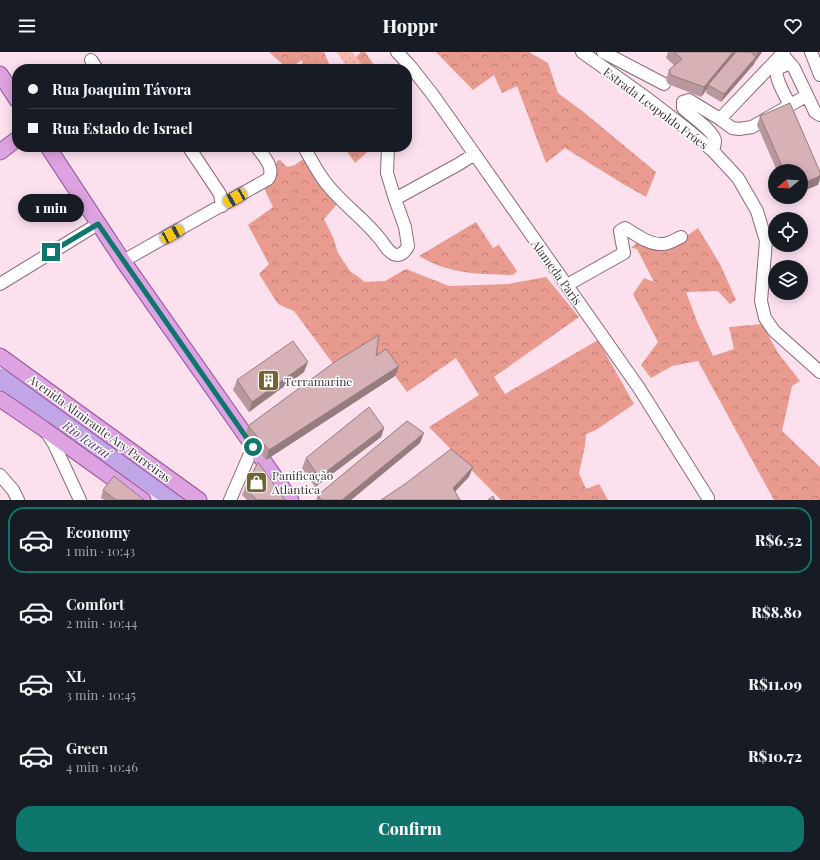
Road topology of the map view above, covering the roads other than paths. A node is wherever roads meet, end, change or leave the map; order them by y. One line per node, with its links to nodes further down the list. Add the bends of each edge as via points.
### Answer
1 (397, 52): 6 (street, Alameda Paris)
2 (582, 52): 17 (street, Estrada Leopoldo Fróes, via 648,99)
3 (603, 52): 10 (street)
4 (811, 52): 9 (street)
5 (785, 57): 12 (street); 13 (street, via 776,72); 15 (street)
6 (408, 64)
7 (412, 68): 24 (street, Alameda Paris)
8 (0, 74): 11 (main road)
9 (820, 75)
10 (664, 84)
11 (12, 92)
12 (806, 96): 13 (street); 14 (street, via 815,112)
13 (790, 105): 15 (street, via 746,129 732,128)
14 (820, 115)
15 (720, 119): 17 (street, via 689,100 683,102 683,108 711,133 715,141)
16 (12, 143): 18 (main road)
17 (713, 151): 33 (street, Estrada Leopoldo Fróes, via 738,178 757,211 766,241 761,301 765,318 774,331)
18 (0, 152)
19 (51, 152): 27 (main road)
20 (192, 152): 26 (street, via 220,194)
21 (260, 152): 26 (street, via 270,166 270,175 262,184)
22 (307, 152): 25 (street, via 333,192 374,231 388,250 399,255 406,250 408,241)
23 (388, 152): 25 (street, via 387,173)
24 (473, 155): 25 (street); 31 (street, Alameda Paris)
25 (395, 199)
26 (222, 206): 29 (street)
27 (98, 224): 29 (main road); 30 (street)
28 (682, 237): 31 (street, via 664,244 651,242 625,228 620,231 624,253)
29 (123, 261): 36 (main road)
30 (0, 284)
31 (567, 285): 38 (street, Alameda Paris, via 639,388)
32 (0, 356): 42 (main road, Avenida Almirante Ary Parreiras)
33 (820, 372)
34 (0, 399): 35 (main road)
35 (44, 429): 40 (street, via 54,444); 41 (main road)
36 (253, 447): 43 (street); 44 (main road)
37 (0, 475): 39 (street)
38 (708, 498)
39 (18, 500)
40 (80, 500)
41 (143, 500)
42 (199, 500)
43 (230, 500)
44 (291, 500)

